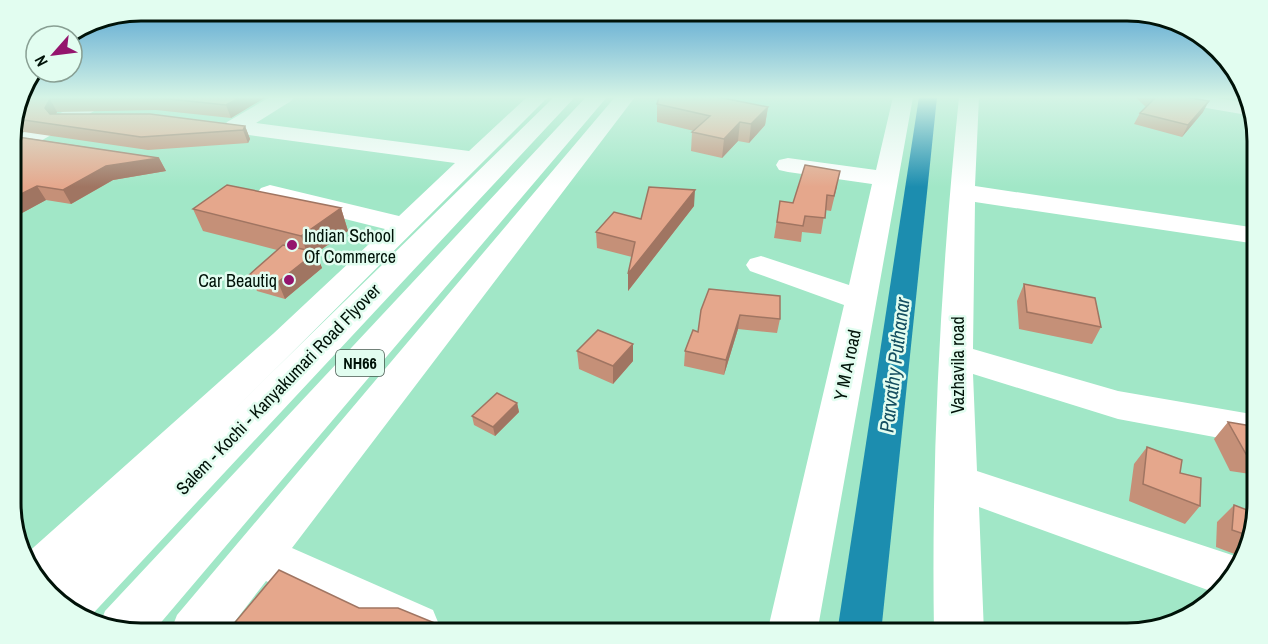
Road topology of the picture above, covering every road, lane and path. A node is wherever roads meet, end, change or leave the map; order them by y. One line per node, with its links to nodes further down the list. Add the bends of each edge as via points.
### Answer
1 (49, 127): 9 (main road)
2 (235, 127): 12 (main road)
3 (507, 127): 12 (main road)
4 (536, 127): 27 (main road, Salem - Kochi - Kanyakumari Road Flyover / NH66)
5 (570, 127): 28 (main road, NH66)
6 (601, 127): 24 (main road)
7 (897, 127): 14 (main road, Y M A road)
8 (967, 127): 15 (main road, Vazhavila road)
9 (21, 142)
10 (21, 144): 11 (main road)
11 (58, 146)
12 (475, 159): 17 (main road)
13 (789, 165): 14 (main road)
14 (886, 179): 20 (main road, Y M A road)
15 (962, 192): 18 (main road); 21 (main road, Vazhavila road)
16 (270, 193): 17 (main road)
17 (405, 226): 25 (main road)
18 (1247, 235)
19 (761, 265): 20 (main road)
20 (861, 300): 31 (main road, Y M A road)
21 (955, 356): 22 (main road, via 1118,405); 23 (main road, Vazhavila road)
22 (1247, 428)
23 (957, 481): 26 (main road); 32 (main road, Vazhavila road)
24 (258, 555): 29 (main road); 30 (main road)
25 (42, 571)
26 (1223, 574)
27 (72, 601)
28 (129, 622)
29 (203, 623)
30 (406, 623)
31 (794, 623)
32 (958, 623)

